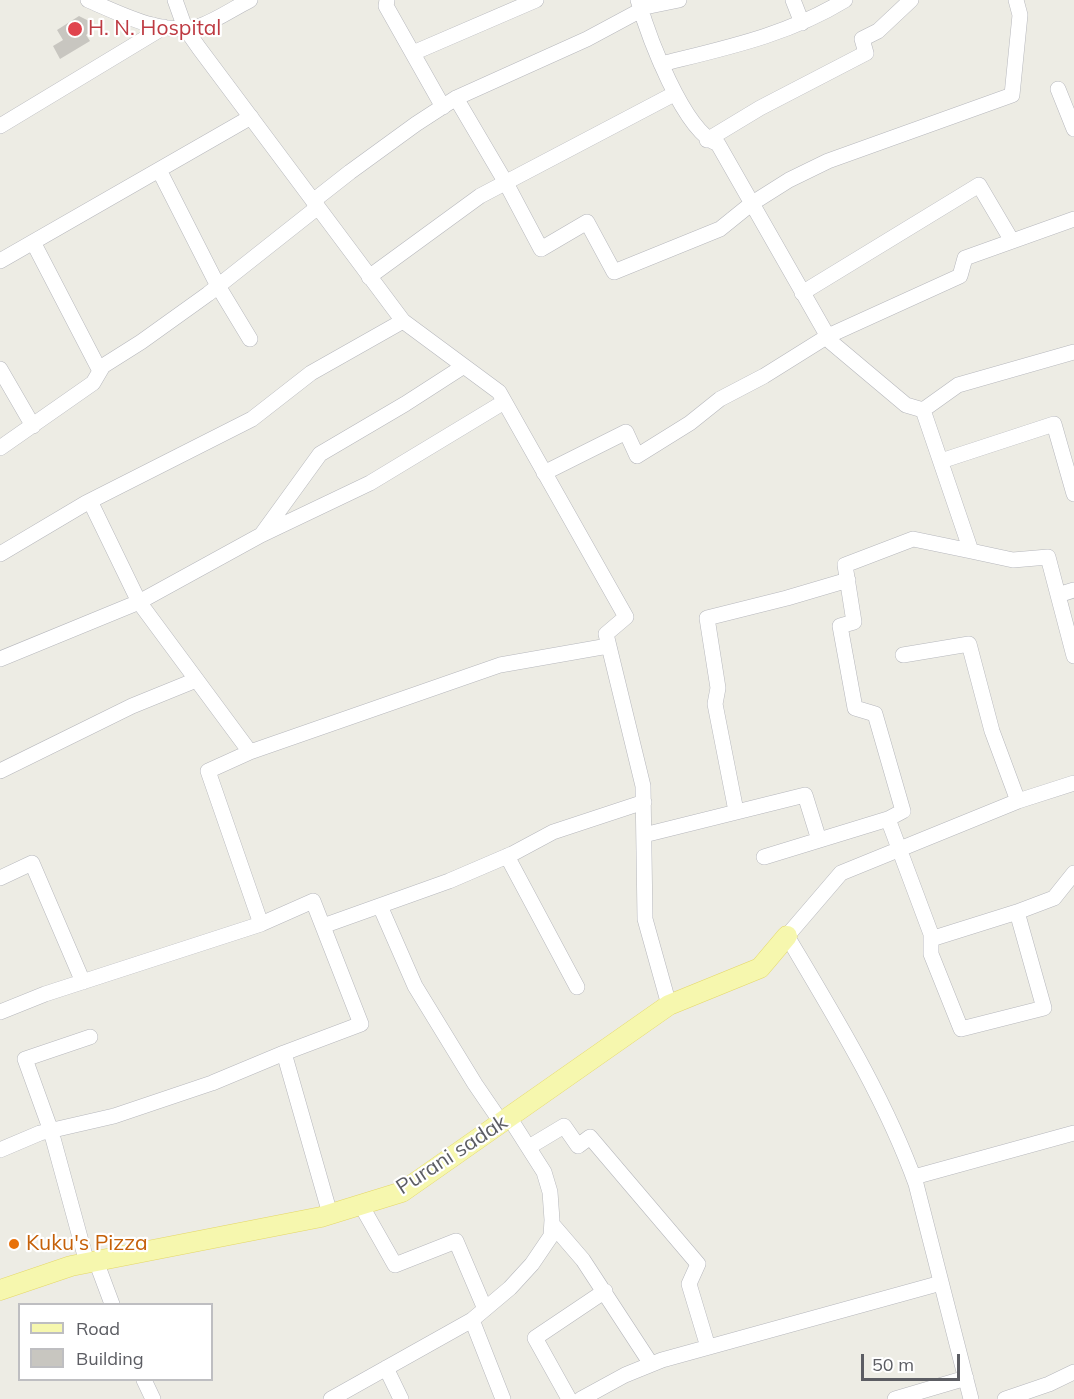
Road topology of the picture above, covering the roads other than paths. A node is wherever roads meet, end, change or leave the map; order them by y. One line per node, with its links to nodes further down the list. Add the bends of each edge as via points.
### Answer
1 (88, 0): 13 (street)
2 (175, 0): 14 (street)
3 (250, 0): 14 (street, via 201,26)
4 (387, 0): 15 (street, via 386,6)
5 (536, 0): 15 (street)
6 (679, 0): 11 (street)
7 (793, 0): 12 (street)
8 (844, 0): 12 (street)
9 (911, 0): 23 (street, via 878,31 862,39 866,53)
10 (1016, 0): 27 (street, via 1020,15 1011,94 828,161)
11 (640, 6): 16 (street); 19 (street, via 587,39)
12 (802, 22): 16 (street, via 749,43)
13 (164, 27): 14 (street); 21 (street)
14 (185, 28): 20 (street)
15 (413, 53): 19 (street)
16 (661, 63): 18 (street)
17 (1058, 89): 22 (street)
18 (674, 94): 23 (street); 25 (street)
19 (449, 103): 25 (street); 26 (street, via 350,172)
20 (250, 117): 24 (street); 26 (street)
21 (0, 126)
22 (1074, 129)
23 (707, 140): 27 (street, via 718,144)
24 (159, 170): 30 (street); 33 (street)
25 (506, 183): 27 (street, via 541,249 587,222 614,272 720,229); 32 (street, via 480,196)
26 (316, 204): 32 (street); 33 (street)
27 (751, 204): 34 (street)
28 (1074, 219): 29 (street)
29 (1012, 241): 34 (street, via 979,185); 36 (street, via 965,258 960,276)
30 (33, 242): 31 (street); 41 (street)
31 (0, 261)
32 (369, 277): 35 (street)
33 (218, 286): 37 (street); 41 (street)
34 (802, 293): 36 (street)
35 (403, 321): 39 (street); 49 (street, via 311,373 252,419)
36 (828, 336): 43 (street, via 906,405); 47 (street, via 720,399 637,456 626,432)
37 (250, 339)
38 (1074, 352): 43 (street, via 958,385)
39 (464, 366): 42 (street, via 499,392); 50 (street, via 320,454)
40 (0, 369): 44 (street)
41 (100, 371): 44 (street, via 93,383)
42 (504, 402): 47 (street); 50 (street, via 370,483)
43 (923, 410): 46 (street)
44 (33, 426): 45 (street)
45 (0, 448)
46 (940, 461): 48 (street, via 1054,424); 51 (street)
47 (544, 473): 57 (street, via 626,617 606,634)
48 (1074, 494)
49 (90, 501): 52 (street); 56 (street)
50 (261, 535): 56 (street)
51 (971, 551): 53 (street, via 913,538 846,565); 55 (street, via 1013,560 1048,557)
52 (0, 554)
53 (848, 580): 67 (street, via 707,618 718,688 715,704); 68 (street, via 854,622 840,626 855,708 875,714 903,812)
54 (1074, 590): 55 (street)
55 (1058, 595): 59 (street)
56 (139, 602): 60 (street); 61 (street)
57 (609, 646): 62 (street, via 500,665); 66 (street)
58 (903, 655): 65 (street, via 969,644 992,731)
59 (1074, 656)
60 (0, 659)
61 (196, 680): 62 (street); 63 (street, via 132,706)
62 (250, 752): 78 (street, via 208,771)
63 (0, 771)
64 (1074, 783): 65 (street)
65 (1018, 801): 71 (street)
66 (644, 802): 69 (street); 72 (street, via 553,832)
67 (736, 811): 69 (street); 70 (street, via 804,795)
68 (888, 819): 70 (street); 71 (street)
69 (644, 835): 84 (street, via 645,919)
70 (819, 840): 73 (street)
71 (899, 850): 80 (street, via 841,873); 81 (street)
72 (507, 856): 76 (street); 83 (street)
73 (764, 857)
74 (1074, 873): 77 (street, via 1054,898)
75 (0, 878): 82 (street, via 32,863)
76 (380, 906): 79 (street); 88 (street, via 415,986 475,1084)
77 (1017, 912): 81 (street); 81 (street, via 1044,1008 961,1029 931,954)
78 (261, 924): 79 (street, via 314,901); 82 (street)
79 (323, 926): 87 (street, via 361,1024)
80 (787, 936): 84 (main road, Purani sadak, via 760,968); 93 (street, via 849,1041)
81 (931, 939)
82 (83, 982): 85 (street)
83 (577, 987)
84 (669, 1005): 88 (main road, Purani sadak)
85 (0, 1012)
86 (90, 1037): 89 (street, via 26,1059)
87 (285, 1053): 89 (street, via 114,1116); 95 (street)
88 (505, 1119): 91 (street); 94 (main road, Purani sadak, via 402,1191)
89 (51, 1131): 92 (street); 97 (street)
90 (1074, 1132): 93 (street)
91 (529, 1146): 96 (street, via 550,1192); 104 (street, via 564,1126 578,1146 590,1137 698,1264 689,1284)
92 (0, 1150)
93 (914, 1177): 98 (street)
94 (361, 1205): 95 (main road, Purani sadak); 102 (street, via 395,1265 456,1241)
95 (330, 1214): 97 (main road, Purani sadak)
96 (552, 1224): 100 (street); 102 (street, via 551,1236 532,1264)
97 (92, 1262): 99 (main road, Purani sadak); 101 (street)
98 (941, 1283): 104 (street); 108 (street)
99 (0, 1290)
100 (605, 1291): 105 (street); 114 (street, via 535,1338)
101 (111, 1303)
102 (485, 1309): 103 (street)
103 (472, 1320): 106 (street); 113 (street)
104 (708, 1347): 105 (street)
105 (651, 1364): 115 (street)
106 (386, 1368): 111 (street); 112 (street)
107 (1074, 1372): 118 (street)
108 (966, 1378): 116 (street); 117 (street)
109 (144, 1381): 110 (street)
110 (153, 1399)
111 (331, 1399)
112 (400, 1399)
113 (503, 1399)
114 (569, 1399)
115 (581, 1399)
116 (894, 1399)
117 (971, 1399)
118 (1005, 1399)

